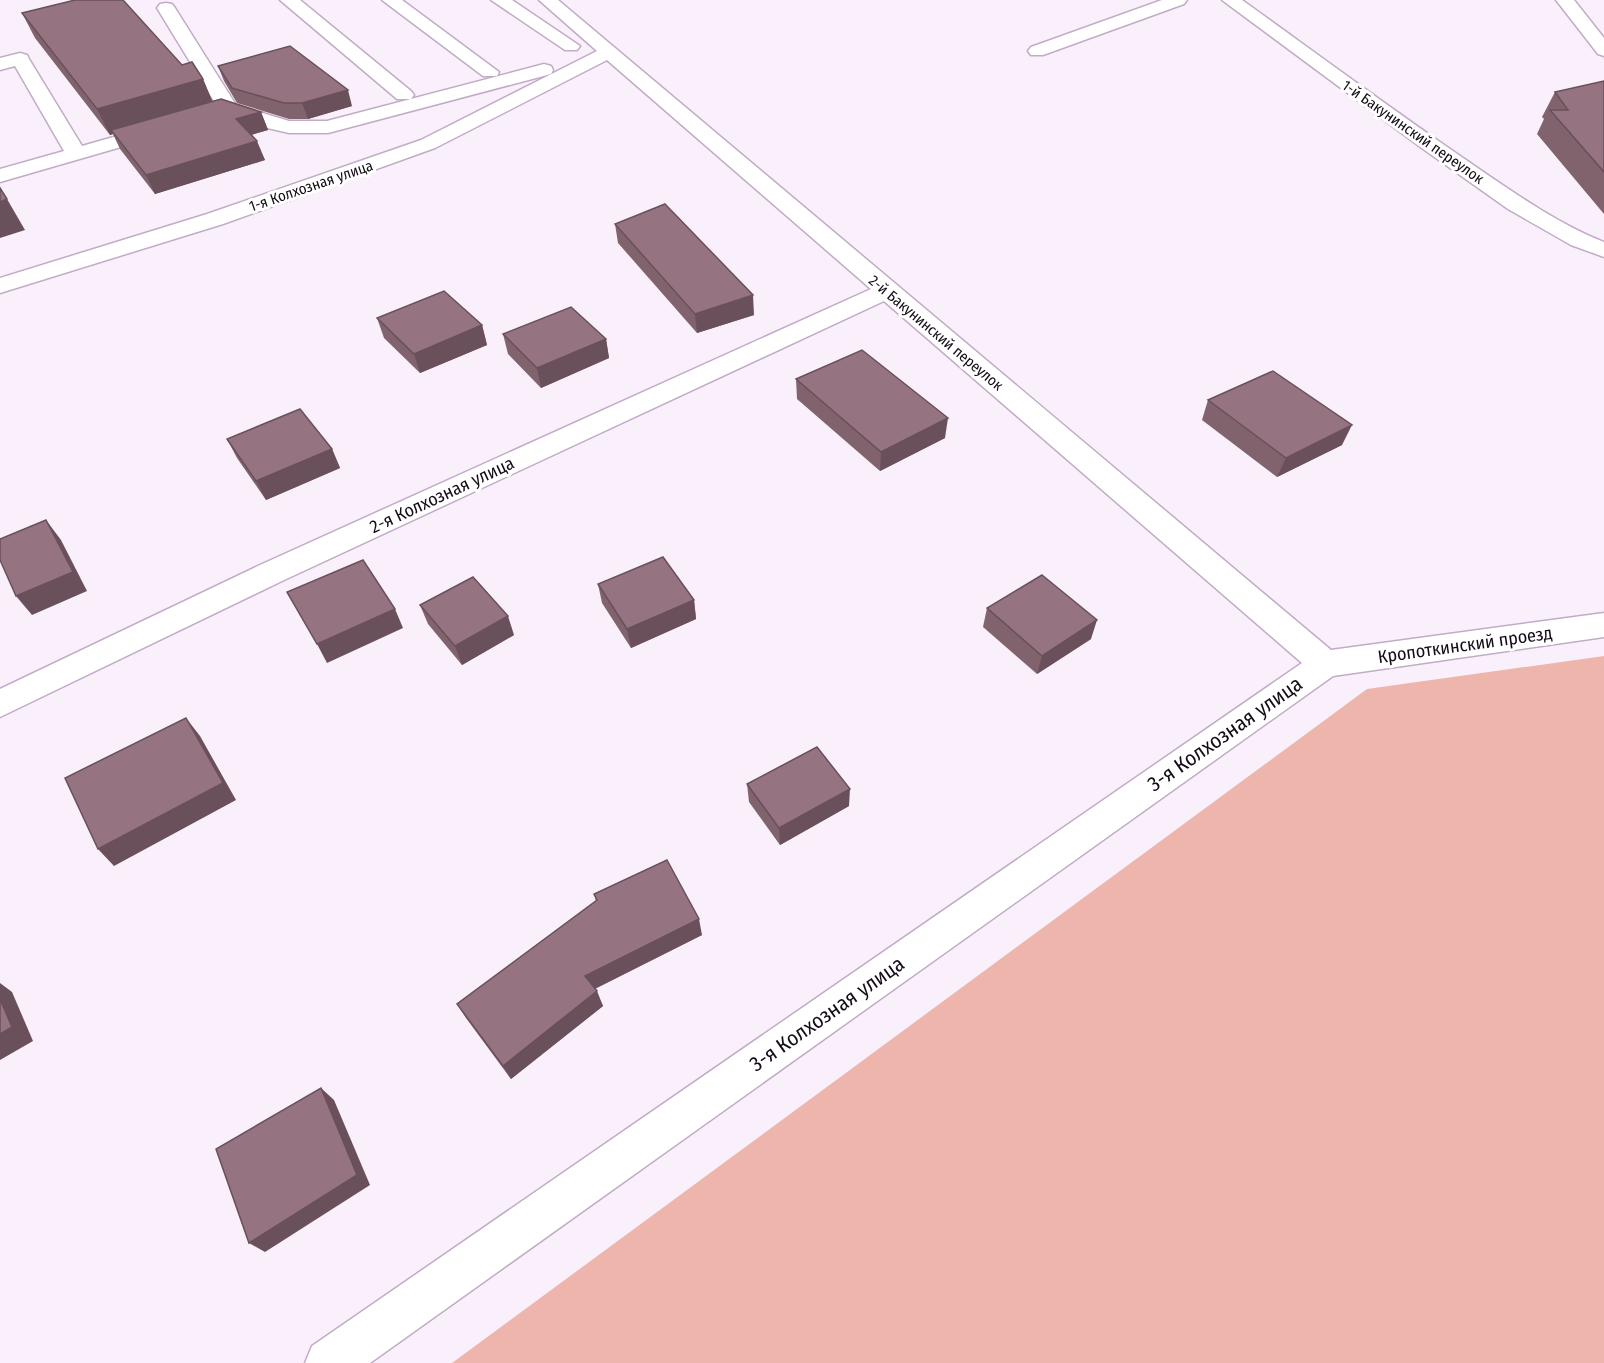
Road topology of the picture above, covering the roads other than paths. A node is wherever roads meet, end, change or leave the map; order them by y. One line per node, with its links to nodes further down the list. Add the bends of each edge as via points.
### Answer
1 (289, 0): 15 (street)
2 (391, 0): 14 (street)
3 (500, 0): 9 (street)
4 (548, 0): 12 (street, 2-й Бакунинский переулок)
5 (1178, 0): 11 (street)
6 (1231, 0): 19 (street, 1-й Бакунинский переулок, via 1516,204)
7 (1565, 0): 10 (street)
8 (166, 8): 16 (street)
9 (571, 46)
10 (1604, 50)
11 (1037, 51)
12 (609, 52): 16 (street, via 328,127 303,130 273,125); 20 (street, 1-я Колхозная улица, via 428,144 215,219); 21 (street, 2-й Бакунинский переулок)
13 (0, 64): 17 (street, via 20,59)
14 (490, 72)
15 (404, 94)
16 (229, 109): 17 (street)
17 (76, 154): 18 (street)
18 (0, 176)
19 (1604, 250)
20 (0, 286)
21 (886, 291): 23 (street, 2-й Бакунинский переулок); 24 (street, 2-я Колхозная улица, via 271,573)
22 (1604, 625): 23 (street, Кропоткинский проезд)
23 (1325, 664): 25 (street, 3-я Колхозная улица)
24 (0, 704)
25 (329, 1363)

